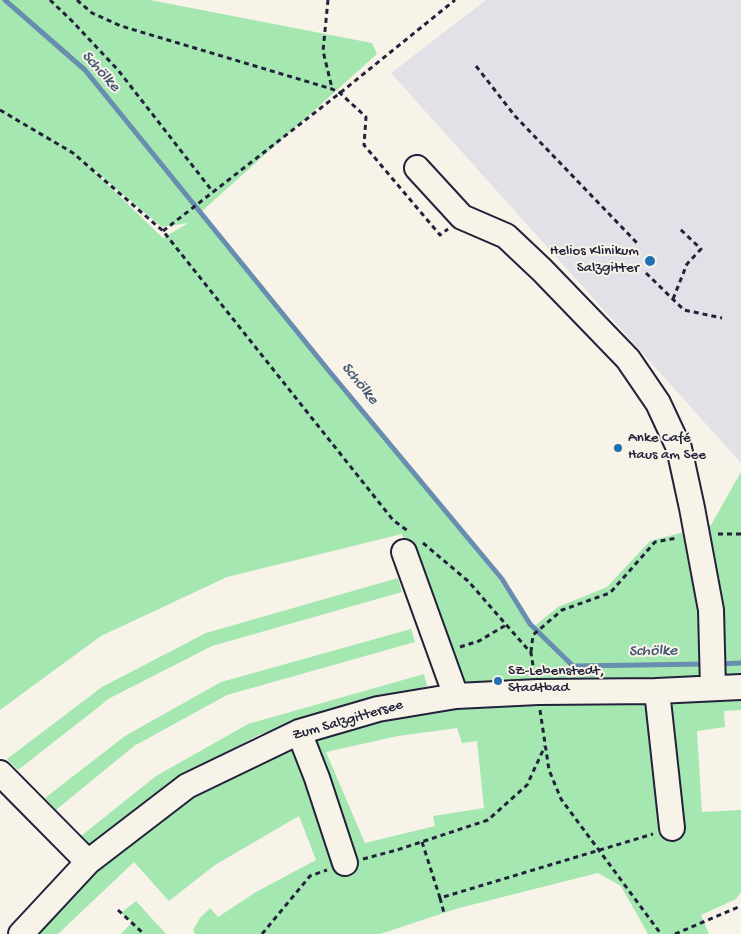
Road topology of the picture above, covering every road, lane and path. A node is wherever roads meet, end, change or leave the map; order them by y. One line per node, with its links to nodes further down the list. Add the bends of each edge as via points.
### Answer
1 (50, 0): 10 (path, via 118,70)
2 (77, 0): 6 (path, via 92,13 121,26)
3 (328, 0): 6 (path, via 323,51)
4 (454, 0): 7 (path)
5 (476, 66): 14 (path, via 515,116)
6 (332, 89): 7 (path)
7 (340, 93): 10 (path); 11 (path, via 366,118 364,145 440,235)
8 (0, 110): 13 (path, via 73,153)
9 (417, 168): 11 (street)
10 (213, 192): 13 (path)
11 (462, 217): 18 (street, via 506,236 628,359 658,403 679,448)
12 (680, 230): 16 (path, via 701,249 687,264)
13 (163, 231): 19 (path)
14 (637, 243)
15 (646, 273): 16 (path)
16 (673, 299): 17 (path, via 684,310)
17 (722, 318)
18 (696, 535): 21 (path, via 656,542 610,593 562,610 533,635); 23 (street, via 711,610)
19 (410, 541): 20 (path, via 468,581); 22 (street)
20 (506, 625): 21 (path); 22 (path, via 479,641)
21 (531, 653): 26 (path)
22 (440, 654): 27 (street)
23 (712, 680): 24 (street, Zum Salzgittersee); 25 (street, Zum Salzgittersee)
24 (741, 687)
25 (657, 691): 26 (street, Zum Salzgittersee); 31 (street)
26 (538, 692): 27 (street, Zum Salzgittersee); 29 (path)
27 (456, 696): 28 (street, Zum Salzgittersee, via 378,709)
28 (299, 732): 34 (street, Zum Salzgittersee, via 187,786); 35 (street)
29 (545, 745): 32 (path, via 527,785 488,820); 33 (path, via 549,770 561,799)
30 (0, 773): 34 (street)
31 (672, 828): 33 (path)
32 (422, 842): 35 (path); 36 (path)
33 (599, 852): 36 (path); 43 (path)
34 (88, 862): 40 (street, Zum Salzgittersee)
35 (345, 863): 42 (path, via 310,876)
36 (440, 898): 39 (path)
37 (741, 906): 44 (path)
38 (118, 910): 41 (path)
39 (444, 913)
40 (21, 934)
41 (144, 934)
42 (262, 934)
43 (661, 934)
44 (676, 934)

